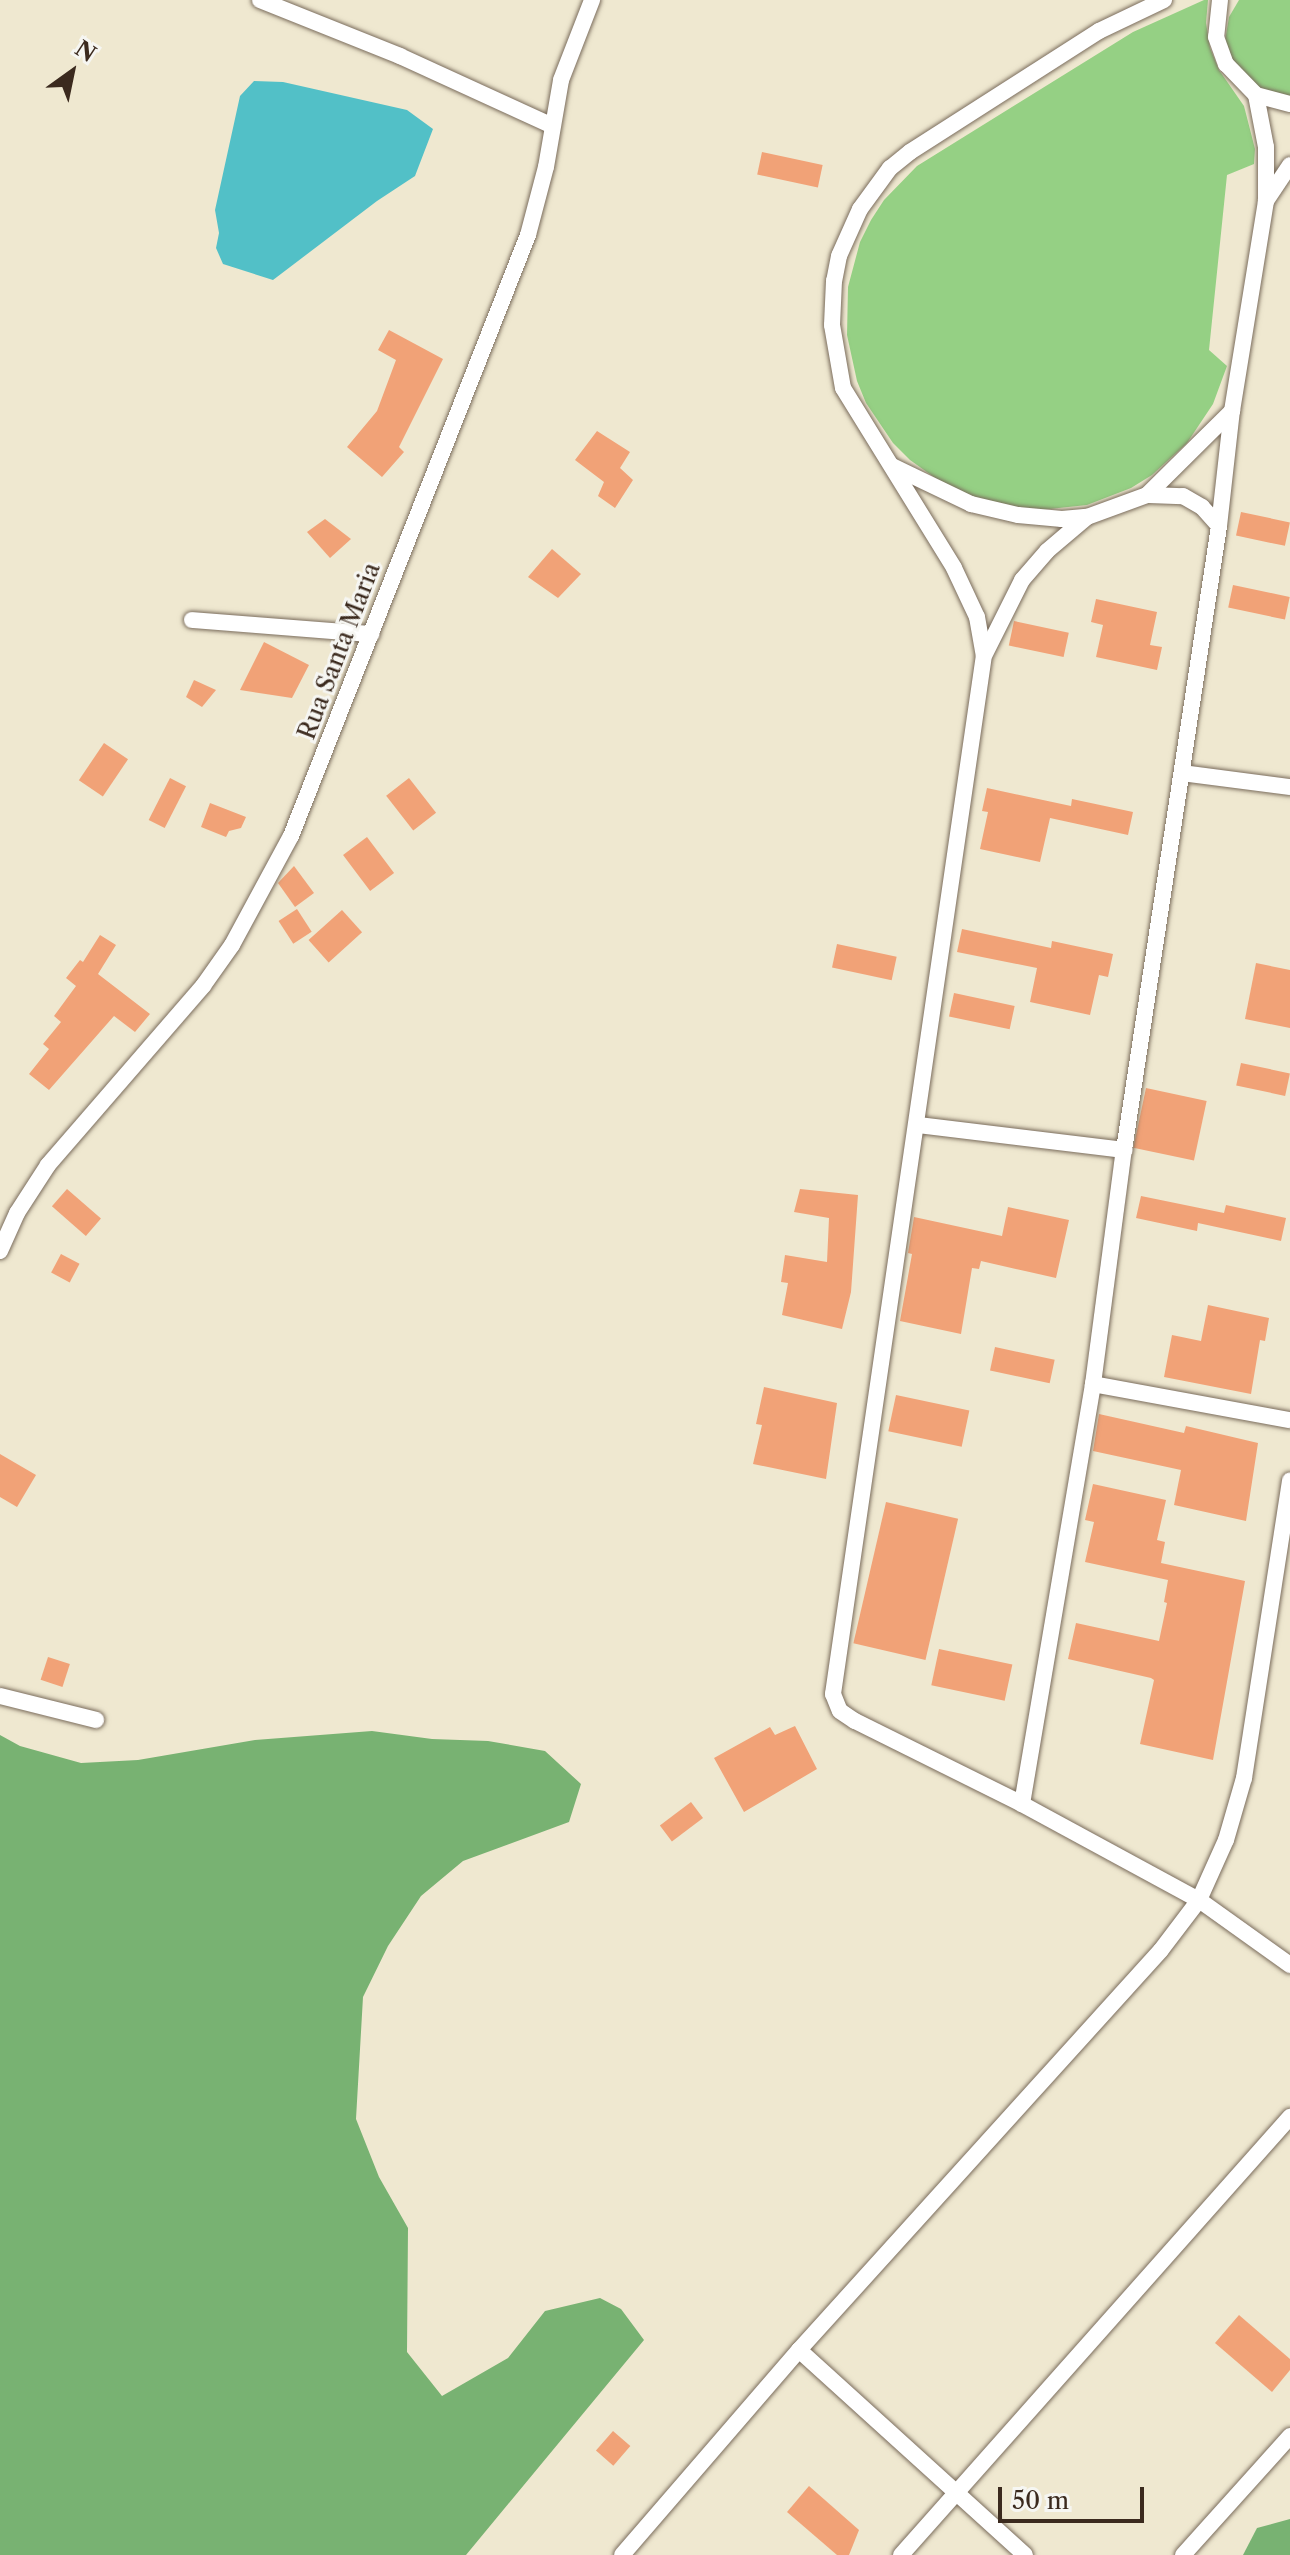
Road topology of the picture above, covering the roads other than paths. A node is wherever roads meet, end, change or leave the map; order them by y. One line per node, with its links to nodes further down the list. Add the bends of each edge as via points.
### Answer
1 (260, 0): 7 (street)
2 (592, 0): 7 (street, Rua Santa Maria, via 561,80)
3 (1164, 0): 11 (street, via 1099,31 910,152 890,168 860,209 834,281 834,346 848,397)
4 (1220, 0): 5 (street, via 1220,51 1234,76)
5 (1256, 95): 6 (street); 9 (street, via 1266,147)
6 (1290, 104)
7 (551, 125): 16 (street, Rua Santa Maria, via 528,235)
8 (1290, 165): 9 (street)
9 (1266, 201): 10 (street)
10 (1232, 411): 12 (street); 14 (street)
11 (892, 466): 13 (street, via 971,504 1028,516); 17 (street, via 969,597)
12 (1147, 495): 13 (street); 14 (street, via 1183,496)
13 (1087, 517): 17 (street, via 1022,580)
14 (1219, 526): 18 (street)
15 (192, 620): 16 (street)
16 (371, 634): 22 (street, Rua Santa Maria, via 291,836 232,945 203,986 48,1165)
17 (984, 655): 20 (street)
18 (1182, 773): 19 (street); 21 (street)
19 (1290, 787)
20 (918, 1125): 21 (street); 28 (street, via 833,1694 840,1711 855,1721)
21 (1124, 1150): 23 (street)
22 (0, 1251)
23 (1093, 1384): 24 (street); 28 (street)
24 (1290, 1420)
25 (1290, 1481): 29 (street, via 1244,1778 1226,1840)
26 (0, 1696): 27 (street)
27 (96, 1720)
28 (1022, 1804): 29 (street)
29 (1199, 1900): 30 (street); 32 (street, via 1161,1950)
30 (1290, 1965)
31 (1290, 2117): 34 (street)
32 (799, 2350): 34 (street); 35 (street)
33 (1290, 2436): 38 (street)
34 (956, 2492): 36 (street); 37 (street)
35 (622, 2555)
36 (901, 2555)
37 (1025, 2555)
38 (1183, 2555)

